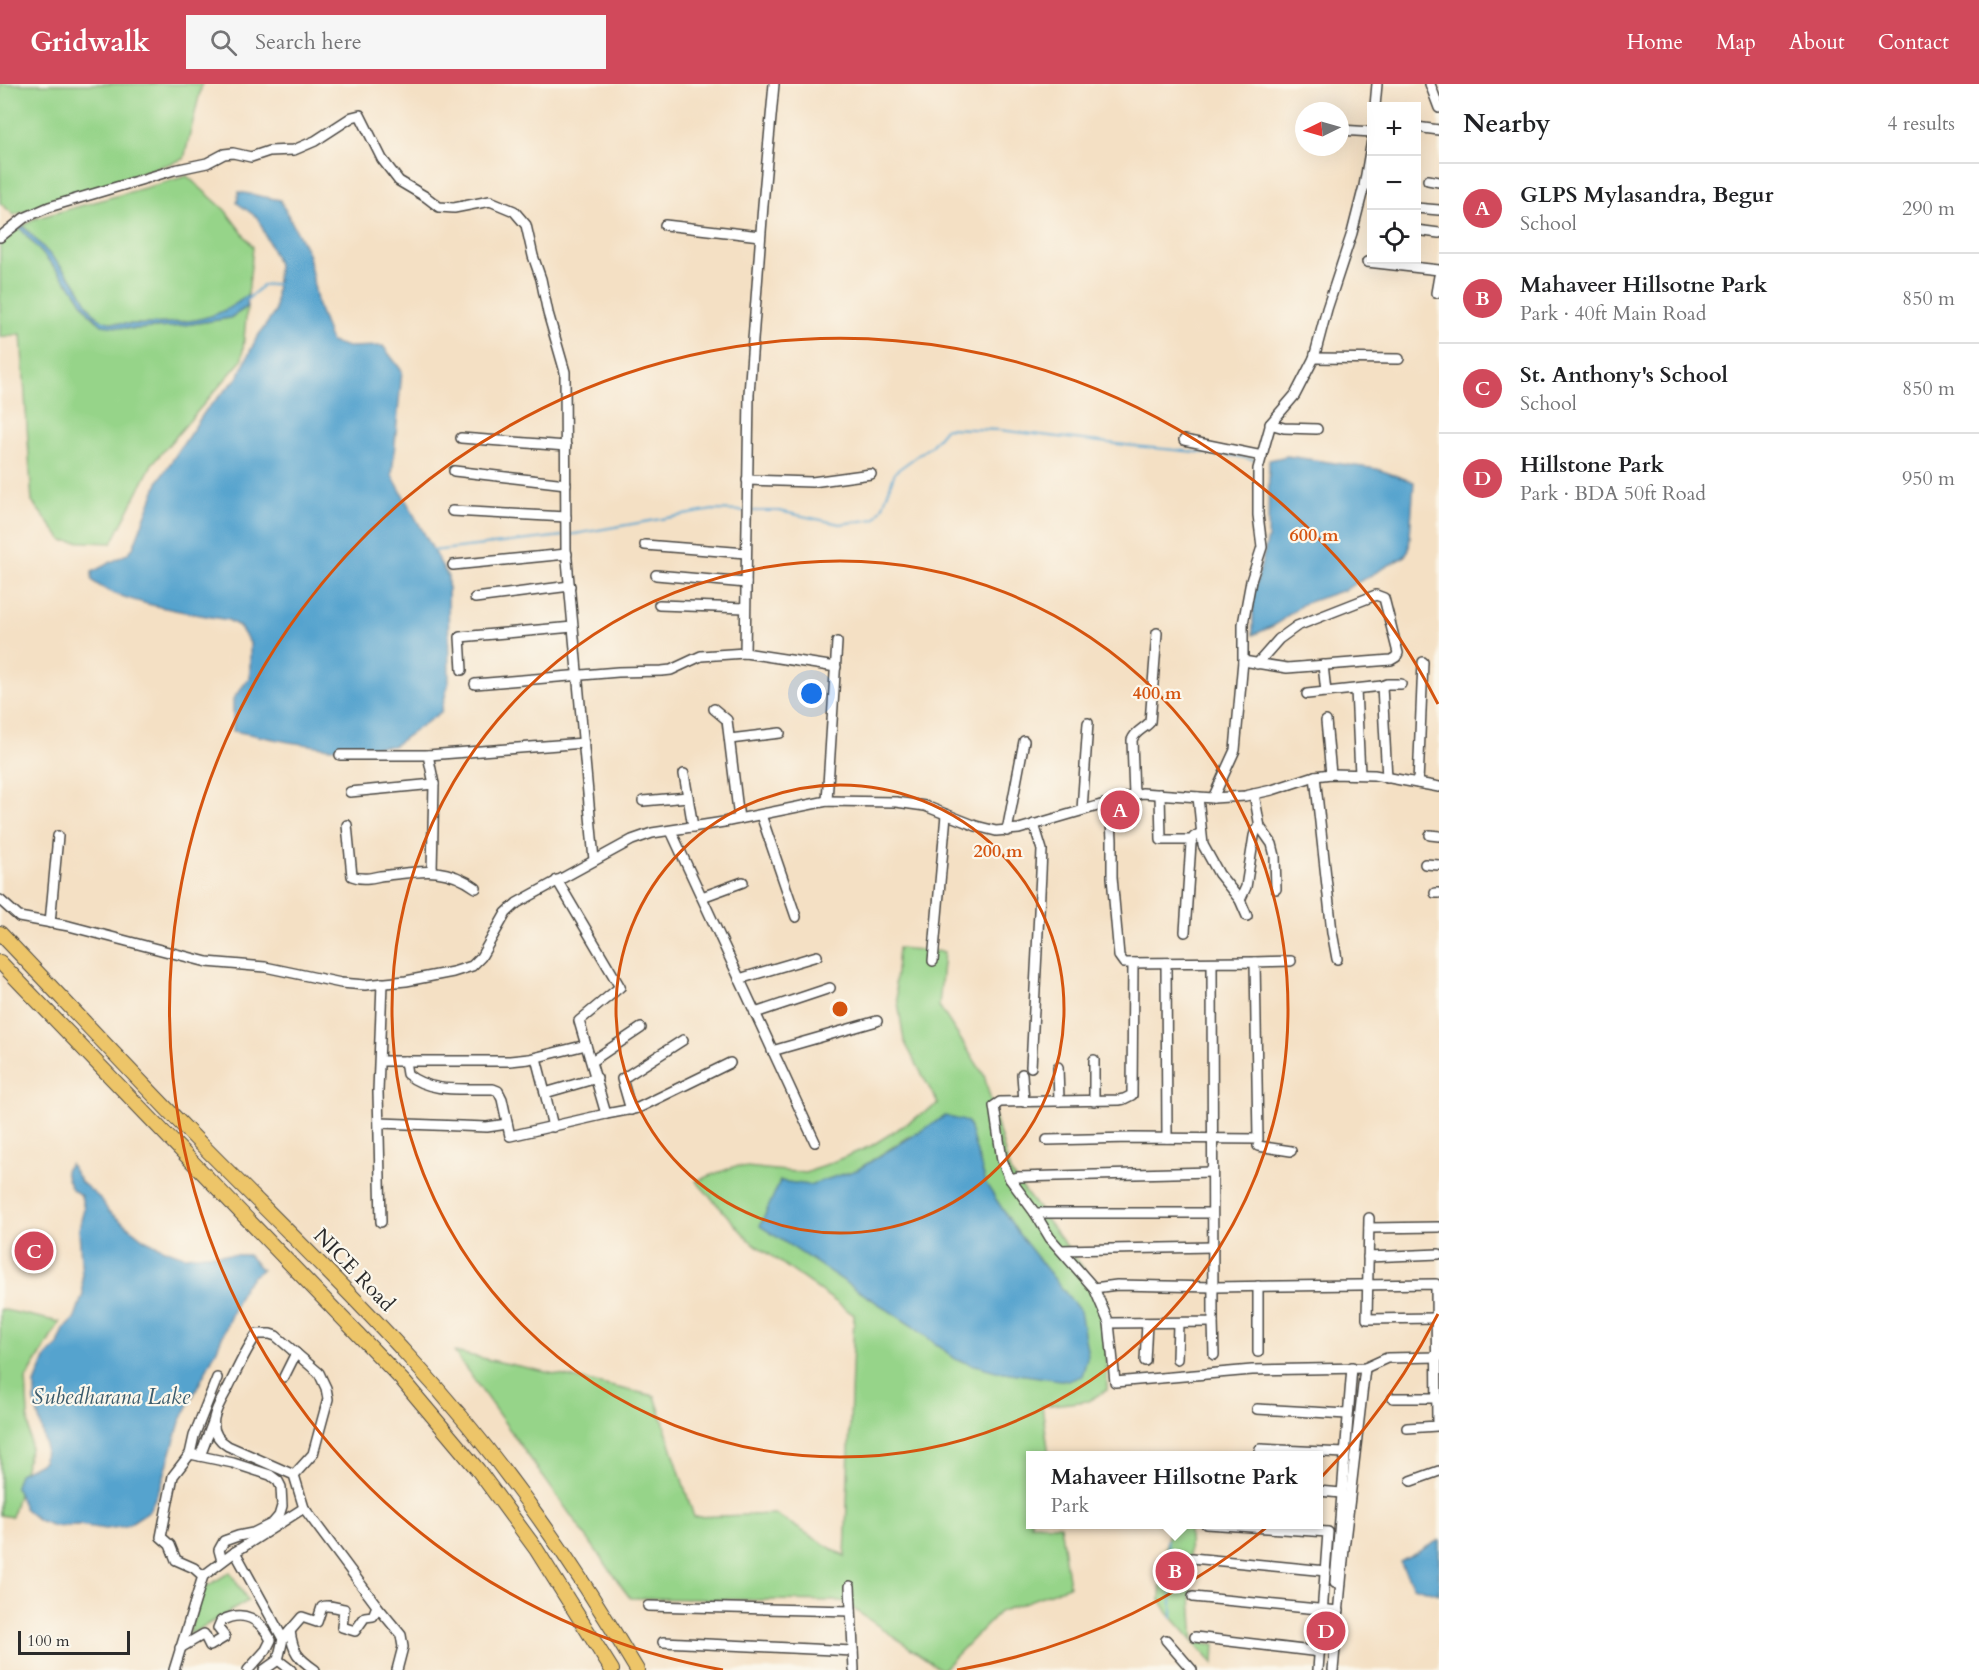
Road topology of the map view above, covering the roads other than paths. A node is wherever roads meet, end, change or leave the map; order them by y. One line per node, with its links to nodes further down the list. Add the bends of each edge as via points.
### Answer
1 (774, 84): 18 (street)
2 (1377, 84): 4 (street)
3 (1430, 84): 5 (street)
4 (1375, 102)
5 (1439, 108)
6 (1421, 128): 7 (street)
7 (1439, 130)
8 (1349, 131): 9 (street)
9 (1367, 132)
10 (1369, 156): 24 (street, via 1352,233)
11 (1428, 180): 12 (street)
12 (1439, 182)
13 (1421, 208): 14 (street)
14 (1439, 210)
15 (665, 225): 18 (street)
16 (1421, 231): 17 (street)
17 (1439, 233)
18 (760, 236): 34 (street)
19 (0, 237): 30 (street, via 33,213 175,169 207,163 224,154 251,157 294,150 360,115 382,159 399,181 439,207 490,201 514,211 526,225 565,372)
20 (1385, 264): 21 (street)
21 (1439, 270)
22 (1439, 276): 23 (street)
23 (1436, 293)
24 (1314, 358): 25 (street); 26 (street, via 1295,395)
25 (1399, 359)
26 (1270, 424): 27 (street); 31 (street)
27 (1317, 429)
28 (462, 438): 30 (street)
29 (1184, 440): 31 (street)
30 (566, 446): 35 (street)
31 (1262, 456): 52 (street, via 1258,469 1258,515 1262,547 1243,624)
32 (454, 471): 35 (street)
33 (871, 474): 34 (street, via 812,482)
34 (747, 480): 40 (street)
35 (566, 484): 37 (street)
36 (452, 510): 37 (street)
37 (566, 517): 39 (street)
38 (645, 545): 40 (street)
39 (567, 554): 41 (street); 44 (street)
40 (746, 554): 43 (street)
41 (453, 565)
42 (656, 575): 43 (street)
43 (746, 583): 47 (street)
44 (570, 586): 45 (street); 48 (street)
45 (475, 598)
46 (659, 605): 47 (street)
47 (745, 608): 51 (street)
48 (573, 627): 57 (street, via 460,637); 58 (street)
49 (1157, 633): 85 (street, via 1150,722 1132,740)
50 (837, 642): 56 (street)
51 (745, 653): 56 (street); 58 (street, via 701,656 671,670)
52 (1243, 661): 54 (street); 88 (street, via 1235,750)
53 (1423, 662): 79 (street)
54 (1257, 664): 55 (street, via 1287,668); 55 (street, via 1279,639 1298,626 1376,595 1384,598 1396,657)
55 (1323, 665): 63 (street)
56 (836, 667): 90 (street)
57 (462, 670)
58 (578, 676): 59 (street); 71 (street)
59 (475, 684)
60 (1401, 684): 61 (street)
61 (1382, 686): 62 (street); 78 (street)
62 (1356, 690): 63 (street); 76 (street)
63 (1326, 692): 64 (street)
64 (1307, 694)
65 (714, 709): 69 (street, via 727,720)
66 (1326, 721): 75 (street)
67 (1088, 723): 92 (street)
68 (780, 733): 69 (street)
69 (729, 739): 95 (street)
70 (1024, 741): 101 (street)
71 (584, 743): 73 (street); 105 (street)
72 (340, 755): 73 (street)
73 (428, 755): 80 (street)
74 (684, 774): 86 (street)
75 (1331, 774): 76 (street); 77 (street)
76 (1360, 774): 78 (street)
77 (1315, 776): 84 (street); 122 (street)
78 (1387, 778): 79 (street)
79 (1418, 783): 81 (street)
80 (434, 784): 82 (street); 108 (street)
81 (1439, 787)
82 (350, 792)
83 (1160, 794): 85 (street); 87 (street); 104 (street, via 1161,840)
84 (1254, 794): 88 (street); 99 (street)
85 (1134, 795): 91 (street)
86 (687, 797): 89 (street); 98 (street)
87 (1198, 797): 88 (street); 102 (street)
88 (1212, 798)
89 (644, 801)
90 (827, 801): 93 (street); 94 (street, via 896,802 925,806)
91 (1110, 802): 92 (street); 127 (street, via 1119,956 1124,963)
92 (1082, 810): 96 (street)
93 (762, 815): 95 (street); 117 (street)
94 (946, 815): 101 (street, via 976,826); 123 (street)
95 (739, 819): 98 (street)
96 (1034, 824): 101 (street); 145 (street, via 1041,850 1041,873)
97 (347, 825): 108 (street, via 352,876)
98 (693, 827): 100 (street)
99 (1260, 827): 112 (street, via 1272,844); 115 (street, via 1254,836 1246,887)
100 (671, 831): 105 (street, via 632,840); 113 (street)
101 (1007, 831)
102 (1201, 833): 104 (street); 115 (street, via 1209,858)
103 (58, 836): 118 (street)
104 (1192, 840): 119 (street)
105 (594, 860): 109 (street)
106 (1425, 864): 107 (street)
107 (1439, 865)
108 (432, 870): 111 (street, via 461,878)
109 (557, 880): 131 (street, via 506,913 472,966); 137 (street, via 620,987 579,1021)
110 (743, 882): 113 (street)
111 (476, 888)
112 (1276, 889)
113 (702, 897): 130 (street)
114 (0, 900): 118 (street, via 19,917)
115 (1240, 900): 116 (street)
116 (1247, 916)
117 (796, 918)
118 (50, 922): 131 (street, via 207,962 265,967 341,983)
119 (1185, 932)
120 (0, 933): 242 (highway, NICE Road, via 446,1399 528,1502)
121 (817, 956): 130 (street)
122 (1337, 959)
123 (933, 961)
124 (1291, 961): 125 (street)
125 (1255, 962): 129 (street); 159 (street, via 1258,1139)
126 (0, 963): 241 (highway, NICE Road, via 404,1382 478,1470 536,1549)
127 (1133, 963): 128 (street); 151 (street, via 1132,1095 1124,1100)
128 (1166, 963): 129 (street); 158 (street)
129 (1212, 963): 159 (street)
130 (739, 979): 133 (street)
131 (382, 984): 141 (street)
132 (830, 988): 133 (street)
133 (755, 1013): 138 (street)
134 (877, 1021): 138 (street)
135 (641, 1028): 143 (street)
136 (682, 1040): 153 (street, via 622,1079)
137 (586, 1045): 139 (street); 143 (street)
138 (772, 1051): 161 (street)
139 (536, 1058): 142 (street); 149 (street)
140 (1094, 1060): 151 (street)
141 (380, 1061): 142 (street); 155 (street)
142 (405, 1061): 156 (street, via 407,1074 426,1086 498,1091)
143 (592, 1061): 148 (street)
144 (730, 1062): 153 (street)
145 (1031, 1067)
146 (1058, 1067): 150 (street)
147 (1022, 1074): 152 (street)
148 (597, 1078): 149 (street); 154 (street)
149 (545, 1093): 157 (street)
150 (1059, 1101): 151 (street); 152 (street)
151 (1094, 1101)
152 (1024, 1102): 165 (street, via 1000,1102 994,1106 1002,1160)
153 (631, 1110): 154 (street)
154 (606, 1113): 157 (street)
155 (380, 1123): 156 (street, via 487,1127); 168 (street)
156 (507, 1124): 157 (street, via 510,1136)
157 (553, 1127)
158 (1167, 1138): 159 (street); 160 (street)
159 (1212, 1138): 164 (street)
160 (1047, 1140)
161 (815, 1142)
162 (1258, 1146): 163 (street)
163 (1291, 1151)
164 (1212, 1172): 165 (street); 167 (street)
165 (1010, 1179): 166 (street)
166 (1035, 1213): 167 (street); 171 (street)
167 (1212, 1213): 170 (street)
168 (381, 1222)
169 (1439, 1227): 173 (street, via 1369,1223)
170 (1213, 1247): 171 (street); 177 (street)
171 (1061, 1250): 178 (street)
172 (1439, 1254): 173 (street)
173 (1368, 1257): 175 (street)
174 (1437, 1284): 175 (street); 179 (street)
175 (1367, 1285): 176 (street); 179 (street, via 1367,1319)
176 (1258, 1286): 177 (street); 184 (street)
177 (1214, 1287): 178 (street); 180 (street)
178 (1094, 1288): 181 (street)
179 (1436, 1318): 187 (street)
180 (1213, 1322): 183 (street); 186 (street)
181 (1109, 1323): 182 (street); 190 (street, via 1115,1382 1252,1370)
182 (1147, 1323): 183 (street); 189 (street)
183 (1178, 1323): 188 (street)
184 (1257, 1352)
185 (296, 1353): 192 (street); 198 (street, via 276,1336 257,1334); 207 (street, via 319,1373 328,1399 313,1454)
186 (1214, 1355)
187 (1438, 1357): 191 (street, via 1387,1358); 195 (street)
188 (1177, 1359)
189 (1145, 1361)
190 (1352, 1367): 191 (street); 197 (street)
191 (1365, 1368): 223 (street)
192 (284, 1377)
193 (217, 1378): 204 (street)
194 (1393, 1398): 195 (street)
195 (1438, 1398): 199 (street, via 1437,1426)
196 (1257, 1409): 197 (street)
197 (1347, 1414): 203 (street)
198 (214, 1419): 205 (street); 207 (street, via 220,1441)
199 (1407, 1428)
200 (1260, 1449): 201 (street)
201 (1302, 1451)
202 (1323, 1452): 203 (street)
203 (1345, 1453): 210 (street)
204 (190, 1454): 205 (street); 217 (street, via 173,1476 161,1537 170,1545 176,1560)
205 (200, 1456): 215 (street, via 270,1475 278,1481 282,1494 279,1516 273,1523 224,1541 219,1550)
206 (1439, 1471): 208 (street)
207 (294, 1475): 211 (street)
208 (1411, 1481)
209 (1323, 1491): 210 (street)
210 (1341, 1493): 223 (street)
211 (304, 1508): 213 (street); 220 (street)
212 (1282, 1529): 216 (street, via 1328,1532)
213 (235, 1552): 215 (street); 226 (street)
214 (1192, 1558): 216 (street)
215 (222, 1561): 217 (street)
216 (1326, 1571): 223 (street)
217 (203, 1575): 229 (street)
218 (850, 1586): 222 (street)
219 (1193, 1597): 223 (street)
220 (377, 1606): 224 (street, via 374,1616 364,1618 356,1631 342,1627 344,1609 325,1605 317,1622 302,1617); 239 (street, via 401,1635 403,1647)
221 (648, 1606): 222 (street)
222 (851, 1611): 230 (street)
223 (1332, 1611): 232 (street); 246 (street); 247 (street)
224 (290, 1631): 226 (street); 238 (street, via 291,1642 302,1662)
225 (1195, 1637): 232 (street)
226 (283, 1639): 233 (street)
227 (1166, 1640): 244 (street)
228 (663, 1642): 230 (street)
229 (180, 1648): 234 (street); 235 (street, via 204,1634 210,1646 225,1637 218,1628 221,1621 249,1617 257,1621 271,1640)
230 (853, 1651): 243 (street)
231 (406, 1652): 240 (street)
232 (1320, 1652): 245 (street)
233 (278, 1660): 236 (street); 237 (street)
234 (174, 1670)
235 (248, 1670)
236 (264, 1670)
237 (291, 1670)
238 (315, 1670)
239 (397, 1670)
240 (403, 1670)
241 (612, 1670)
242 (637, 1670)
243 (854, 1670)
244 (1192, 1670)
245 (1318, 1670)
246 (1328, 1670)
247 (1333, 1670)

